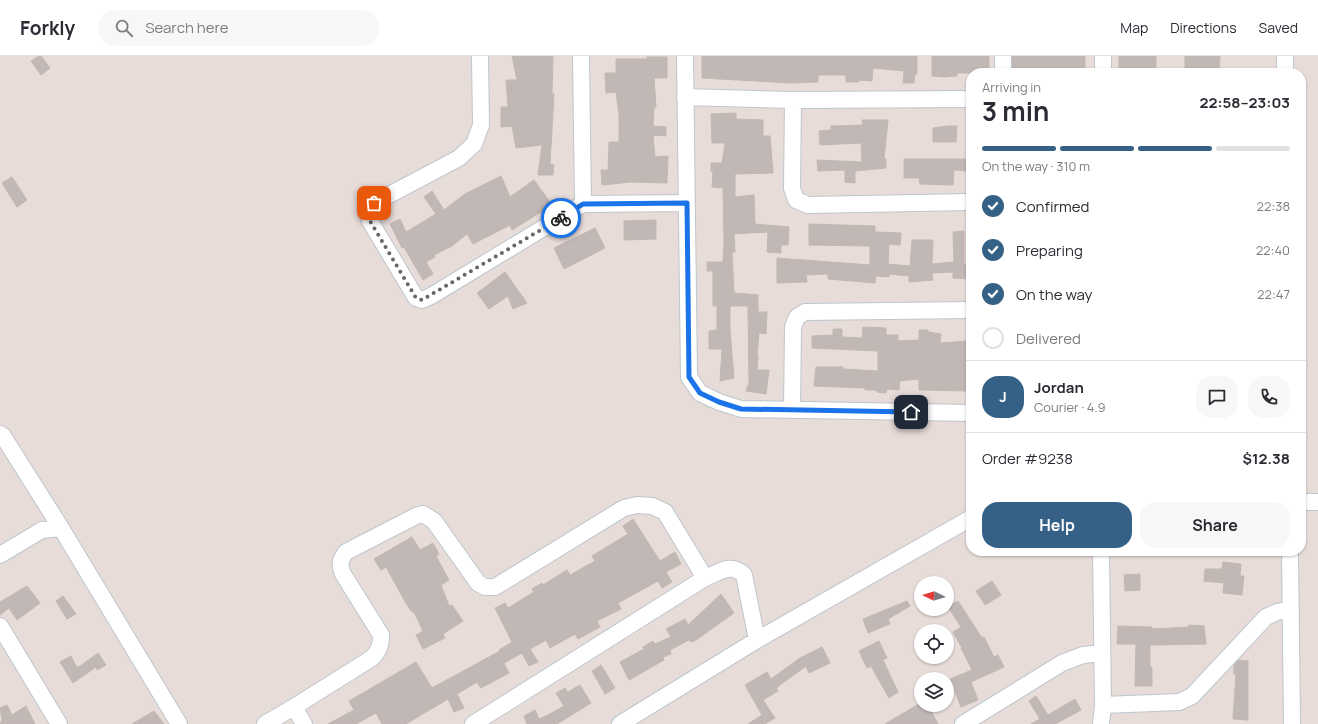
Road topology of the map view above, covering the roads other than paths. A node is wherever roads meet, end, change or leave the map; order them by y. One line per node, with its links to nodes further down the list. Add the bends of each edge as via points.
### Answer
1 (480, 56): 15 (street, via 481,125 474,144 459,158 374,203 368,212 370,221 416,298 422,300 431,296)
2 (581, 56): 15 (street)
3 (685, 56): 10 (street)
4 (1003, 56): 7 (street)
5 (1103, 56): 8 (street)
6 (1285, 56): 9 (street)
7 (1003, 68)
8 (1103, 68)
9 (1285, 68)
10 (685, 97): 12 (street); 14 (street)
11 (966, 98): 12 (street)
12 (794, 100): 13 (street, via 792,188 796,200 808,205)
13 (966, 202)
14 (687, 203): 15 (street); 17 (street, via 689,377 700,393 719,402 741,409)
15 (583, 204)
16 (966, 310): 17 (street, via 804,312 797,317 793,327)
17 (792, 410): 18 (street)
18 (966, 413)
19 (0, 434): 23 (street)
20 (1306, 502): 21 (street)
21 (1318, 502)
22 (966, 521): 30 (street)
23 (61, 528): 24 (street, via 42,530); 35 (street)
24 (0, 555)
25 (1101, 556): 31 (street)
26 (1290, 556): 28 (street)
27 (705, 578): 30 (street, via 731,568 738,569 744,576); 33 (street, via 665,512 652,506 637,505 624,508 495,587 485,587 478,583 434,521 423,514 418,515 346,552 341,559 343,574 381,635 381,643 378,652 372,658); 38 (street)
28 (1291, 610): 32 (street, via 1266,617 1192,696 1179,702); 42 (street)
29 (0, 626): 34 (street)
30 (757, 640): 39 (street)
31 (1102, 653): 32 (street); 40 (street, via 1083,655 1062,663)
32 (1103, 705): 41 (street)
33 (294, 707): 36 (street); 37 (street)
34 (59, 724)
35 (179, 724)
36 (265, 724)
37 (304, 724)
38 (473, 724)
39 (620, 724)
40 (963, 724)
41 (1101, 724)
42 (1292, 724)

